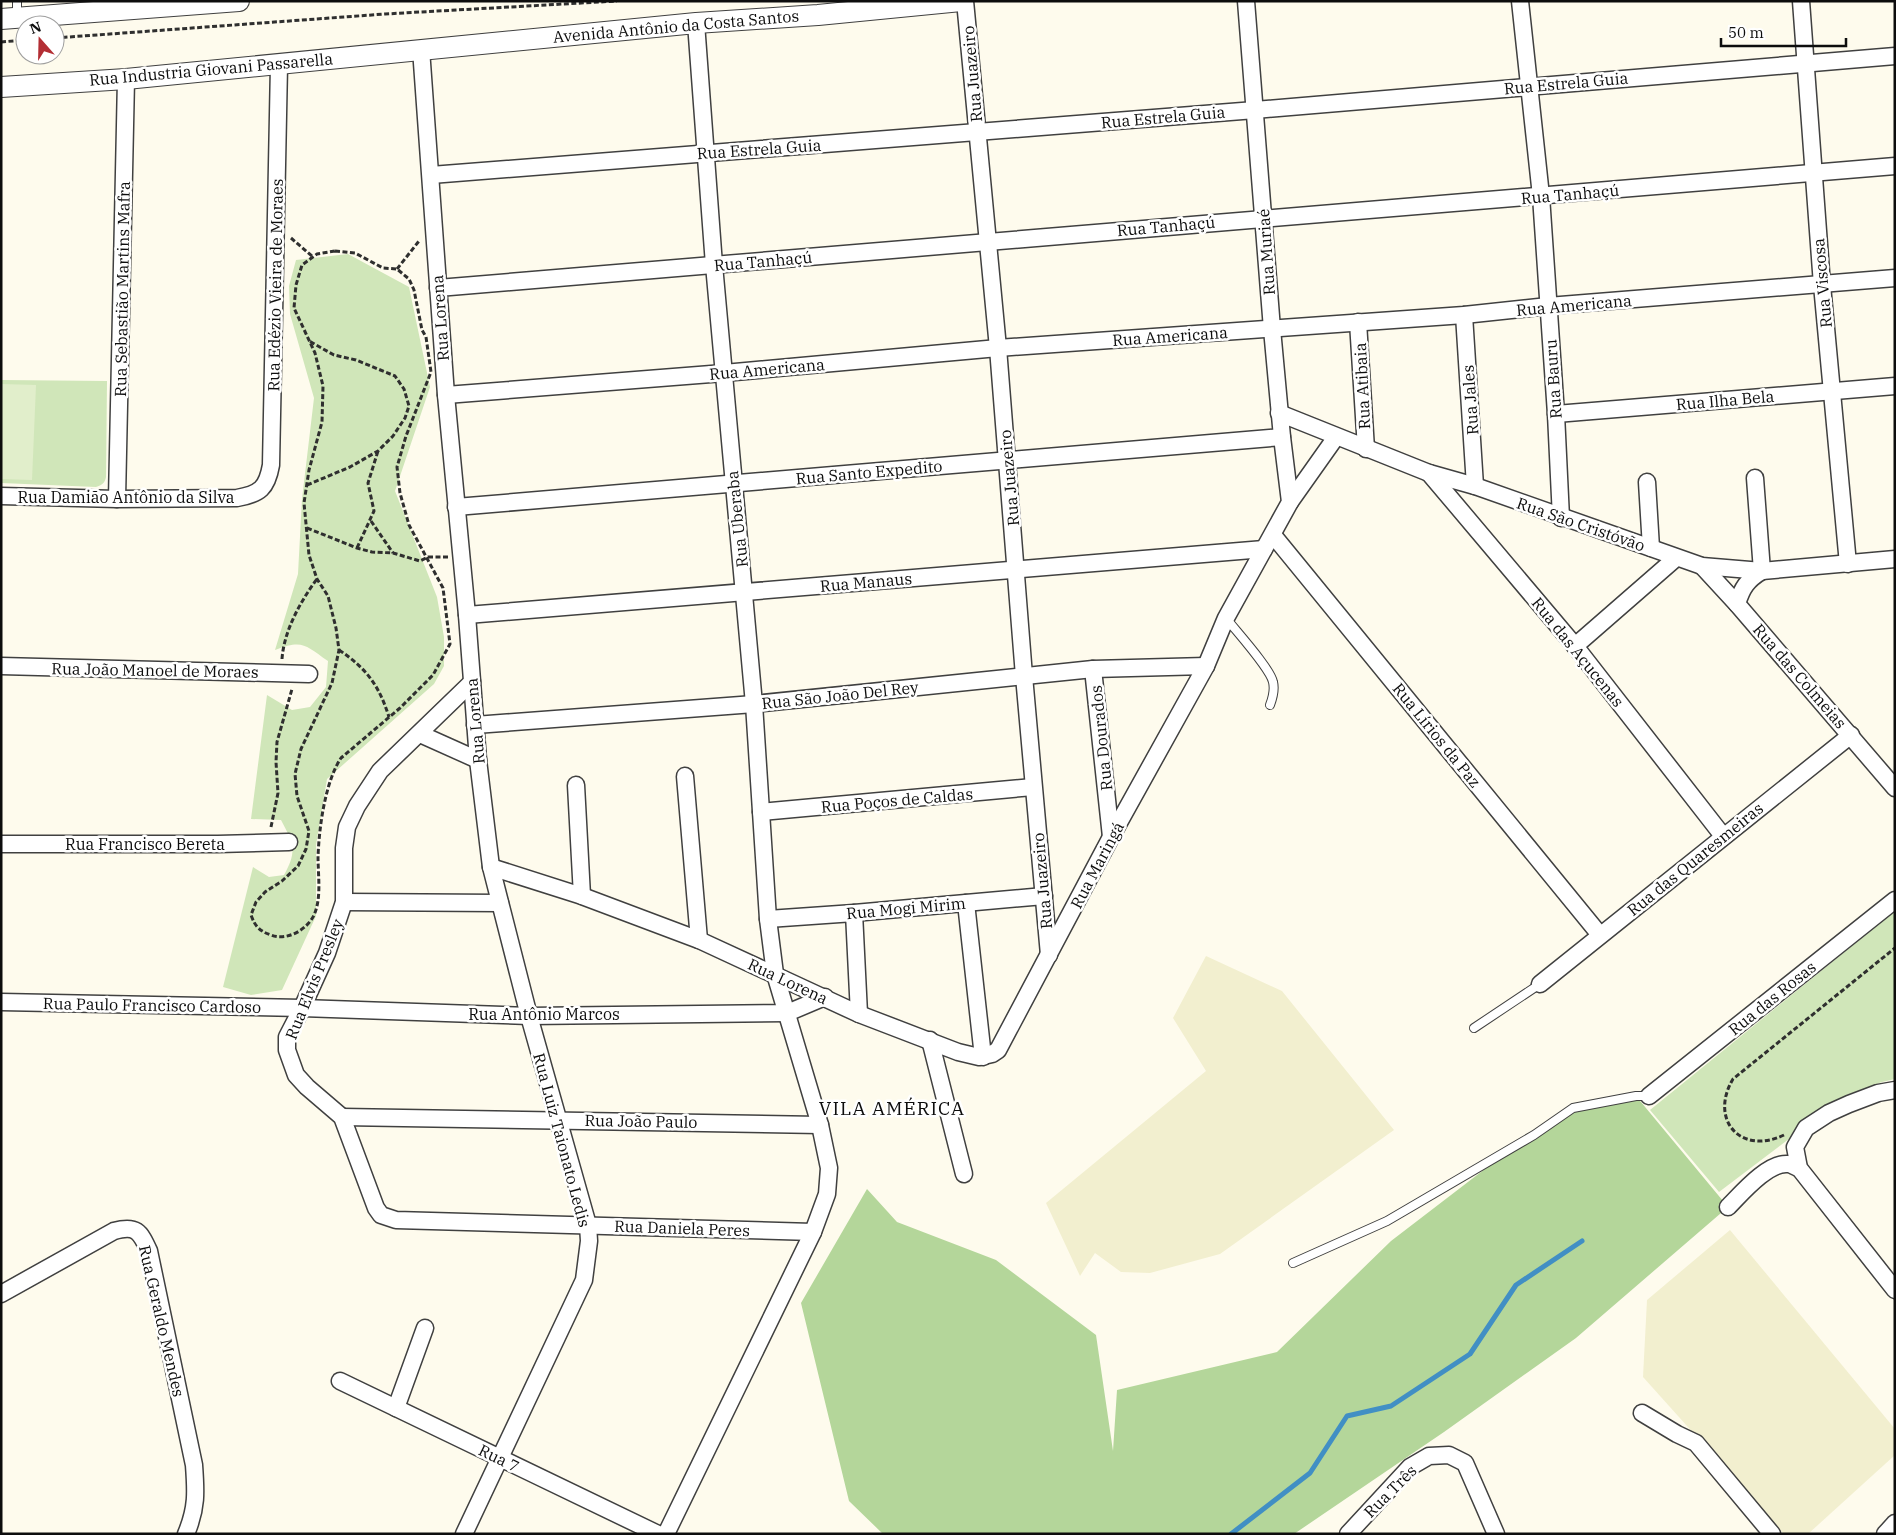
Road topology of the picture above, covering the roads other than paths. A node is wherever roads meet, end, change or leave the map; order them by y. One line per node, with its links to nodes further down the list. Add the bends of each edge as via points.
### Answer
1 (239, 1): 7 (street)
2 (961, 1): 8 (street, Avenida Antônio da Costa Santos)
3 (965, 1): 17 (street, Rua Juazeiro)
4 (1246, 1): 16 (street, Rua Muriaé)
5 (1520, 1): 14 (street, Rua Bauru)
6 (1801, 1): 11 (street, Rua Viscosa)
7 (12, 13)
8 (696, 23): 9 (street, Avenida Antônio da Costa Santos); 18 (street, Rua Uberaba)
9 (421, 49): 12 (street, Rua Industria Giovani Passarella); 21 (street, Rua Lorena)
10 (1895, 56): 11 (street, Rua Estrela Guia)
11 (1805, 63): 14 (street, Rua Estrela Guia); 20 (street, Rua Viscosa)
12 (279, 65): 13 (street, Rua Industria Giovani Passarella); 50 (street, Rua Edézio Vieira de Moraes, via 271,465 269,479 263,488)
13 (126, 79): 15 (street, Rua Industria Giovani Passarella); 51 (street, Rua Sebastião Martins Mafra)
14 (1529, 86): 16 (street, Rua Estrela Guia); 22 (street, Rua Bauru)
15 (1, 87)
16 (1255, 110): 17 (street, Rua Estrela Guia); 23 (street, Rua Muriaé)
17 (977, 132): 18 (street, Rua Estrela Guia); 24 (street, Rua Juazeiro)
18 (706, 153): 21 (street, Rua Estrela Guia); 25 (street, Rua Uberaba)
19 (1895, 166): 20 (street, Rua Tanhaçú)
20 (1814, 174): 22 (street, Rua Tanhaçú); 27 (street, Rua Viscosa)
21 (431, 175): 28 (street, Rua Lorena)
22 (1541, 196): 23 (street, Rua Tanhaçú); 29 (street, Rua Bauru)
23 (1264, 219): 24 (street, Rua Tanhaçú); 32 (street, Rua Muriaé)
24 (988, 241): 25 (street, Rua Tanhaçú); 33 (street, Rua Juazeiro)
25 (714, 265): 28 (street, Rua Tanhaçú); 34 (street, Rua Uberaba)
26 (1895, 278): 27 (street, Rua Americana)
27 (1822, 285): 29 (street, Rua Americana); 36 (street, Rua Viscosa)
28 (438, 288): 37 (street, Rua Lorena)
29 (1548, 306): 30 (street, Rua Americana); 39 (street, Rua Bauru)
30 (1464, 315): 31 (street, Rua Americana); 48 (street, Rua Jales)
31 (1358, 322): 32 (street, Rua Americana); 42 (street, Rua Atibaia)
32 (1272, 329): 33 (street, Rua Americana); 38 (street, Rua Muriaé)
33 (998, 348): 34 (street, Rua Americana); 43 (street, Rua Juazeiro)
34 (724, 373): 37 (street, Rua Americana); 47 (street, Rua Uberaba)
35 (1895, 386): 36 (street, Rua Ilha Bela)
36 (1831, 391): 39 (street, Rua Ilha Bela); 60 (street, Rua Viscosa)
37 (446, 395): 53 (street, Rua Lorena)
38 (1279, 413): 40 (street, Rua Muriaé); 41 (street, Rua São Cristóvão)
39 (1556, 414): 54 (street, Rua Bauru)
40 (1282, 437): 43 (street, Rua Santo Expedito); 52 (street, Rua Muriaé)
41 (1336, 437): 42 (street, Rua São Cristóvão); 52 (street)
42 (1366, 449): 44 (street, Rua São Cristóvão)
43 (1007, 460): 47 (street, Rua Santo Expedito); 62 (street, Rua Juazeiro)
44 (1429, 472): 48 (street, Rua São Cristóvão); 68 (street, Rua das Açucenas)
45 (1754, 478): 63 (street)
46 (1647, 482): 56 (street)
47 (734, 484): 53 (street, Rua Santo Expedito); 64 (street, Rua Uberaba)
48 (1475, 486): 54 (street, Rua São Cristóvão)
49 (1, 496): 51 (street, Rua Damião Antônio da Silva)
50 (250, 496): 51 (street, Rua Damião Antônio da Silva)
51 (117, 499)
52 (1290, 502): 55 (street)
53 (456, 507): 66 (street, Rua Lorena)
54 (1561, 518): 56 (street, Rua São Cristóvão)
55 (1273, 535): 57 (street); 99 (street, Rua Lírios da Paz)
56 (1651, 548): 58 (street, Rua São Cristóvão)
57 (1264, 549): 62 (street, Rua Manaus); 67 (street)
58 (1676, 558): 61 (street, Rua São Cristóvão); 68 (street)
59 (1895, 559): 60 (street, Rua São Cristóvão)
60 (1848, 564): 63 (street, Rua São Cristóvão)
61 (1702, 566): 63 (street, Rua São Cristóvão); 65 (street, Rua das Colmeias)
62 (1016, 569): 64 (street, Rua Manaus); 73 (street, Rua Juazeiro)
63 (1762, 572): 65 (street, via 1744,586)
64 (744, 592): 66 (street, Rua Manaus); 75 (street, Rua Uberaba)
65 (1738, 604): 79 (street, Rua das Colmeias)
66 (467, 615): 74 (street, Rua Lorena)
67 (1226, 618): 70 (street); 76 (lane, via 1270,672 1274,687)
68 (1575, 646): 86 (street, Rua das Açucenas)
69 (1, 666): 72 (street, Rua João Manoel de Moraes)
70 (1206, 666): 71 (street, Rua São João Del Rey); 87 (street, Rua Maringá)
71 (1093, 670): 73 (street, Rua São João Del Rey); 87 (street, Rua Dourados)
72 (295, 673)
73 (1024, 676): 75 (street, Rua São João Del Rey); 83 (street, Rua Juazeiro)
74 (472, 682): 77 (street, Rua Lorena); 78 (street, Rua Elvis Presley)
75 (754, 704): 77 (street, Rua São João Del Rey); 85 (street, Rua Uberaba)
76 (1270, 705)
77 (474, 725): 80 (street, Rua Lorena)
78 (420, 734): 80 (street); 94 (street, Rua Elvis Presley, via 380,771 360,800 347,827)
79 (1851, 735): 84 (street, Rua das Colmeias); 86 (street, Rua das Quaresmeiras)
80 (478, 760): 90 (street, Rua Lorena)
81 (685, 776): 100 (street)
82 (576, 785): 91 (street)
83 (1033, 787): 85 (street, Rua Poços de Caldas); 92 (street, Rua Juazeiro)
84 (1895, 788)
85 (762, 812): 98 (street, Rua Uberaba)
86 (1723, 836): 99 (street, Rua das Quaresmeiras)
87 (1111, 837): 101 (street, Rua Maringá)
88 (289, 842): 89 (street, Rua Francisco Bereta)
89 (1, 844)
90 (491, 867): 91 (street, Rua Lorena); 95 (street, Rua Luiz Taionato Ledis)
91 (582, 896): 100 (street, Rua Lorena)
92 (1044, 896): 96 (street, Rua Mogi Mirim); 101 (street, Rua Juazeiro)
93 (1895, 900): 114 (street, Rua das Rosas)
94 (344, 902): 95 (street); 106 (street, Rua Elvis Presley, via 327,953)
95 (500, 903): 109 (street, Rua Luiz Taionato Ledis)
96 (966, 903): 97 (street, Rua Mogi Mirim); 112 (street)
97 (854, 913): 98 (street, Rua Mogi Mirim); 108 (street)
98 (768, 919): 102 (street, Rua Uberaba)
99 (1600, 935): 103 (street, Rua das Quaresmeiras)
100 (699, 940): 102 (street, Rua Lorena)
101 (1049, 955): 112 (street, Rua Maringá, via 998,1050)
102 (775, 974): 104 (street, Rua Lorena); 107 (street, Rua Uberaba)
103 (1540, 984): 110 (lane)
104 (825, 997): 107 (street); 108 (street, Rua Lorena)
105 (1, 1002): 106 (street, Rua Paulo Francisco Cardoso)
106 (302, 1008): 109 (street, Rua Antônio Marcos); 115 (street, Rua Elvis Presley, via 287,1037 286,1050 290,1062 306,1087)
107 (787, 1013): 109 (street, Rua Antônio Marcos); 117 (street, Rua Uberaba)
108 (859, 1014): 111 (street, Rua Lorena)
109 (529, 1016): 116 (street, Rua Luiz Taionato Ledis)
110 (1474, 1028)
111 (930, 1040): 112 (street, Rua Lorena, via 971,1056); 119 (street)
112 (983, 1057)
113 (1895, 1090): 118 (street, via 1849,1104 1806,1128 1795,1147)
114 (1649, 1096): 124 (lane, via 1573,1108 1534,1135 1387,1221)
115 (342, 1117): 116 (street, Rua João Paulo); 121 (street, Rua Elvis Presley)
116 (556, 1119): 117 (street, Rua João Paulo); 122 (street, Rua Luiz Taionato Ledis)
117 (820, 1125): 123 (street, Rua Uberaba, via 829,1179)
118 (1799, 1168): 120 (street, via 1781,1164 1762,1174); 125 (street)
119 (964, 1174)
120 (1728, 1207)
121 (376, 1208): 122 (street, Rua Daniela Peres, via 382,1215 396,1220)
122 (588, 1226): 123 (street, Rua Daniela Peres); 131 (street, Rua Luiz Taionato Ledis, via 584,1280)
123 (814, 1232): 137 (street)
124 (1293, 1263)
125 (1895, 1290)
126 (1, 1294): 134 (street, Rua Geraldo Mendes, via 114,1231 136,1230 143,1238 149,1251 194,1465 195,1508)
127 (425, 1328): 129 (street)
128 (340, 1381): 129 (street, Rua 7)
129 (396, 1408): 131 (street, Rua 7)
130 (1642, 1413): 140 (street, via 1696,1443)
131 (500, 1458): 135 (street, Rua Luiz Taionato Ledis); 136 (street, Rua 7)
132 (1895, 1523): 141 (street)
133 (1895, 1527): 141 (street)
134 (186, 1534)
135 (464, 1534)
136 (658, 1534)
137 (666, 1534)
138 (1348, 1534): 139 (street, Rua Três, via 1410,1467 1429,1456 1450,1455 1465,1463)
139 (1496, 1534)
140 (1772, 1534)
141 (1886, 1534)

